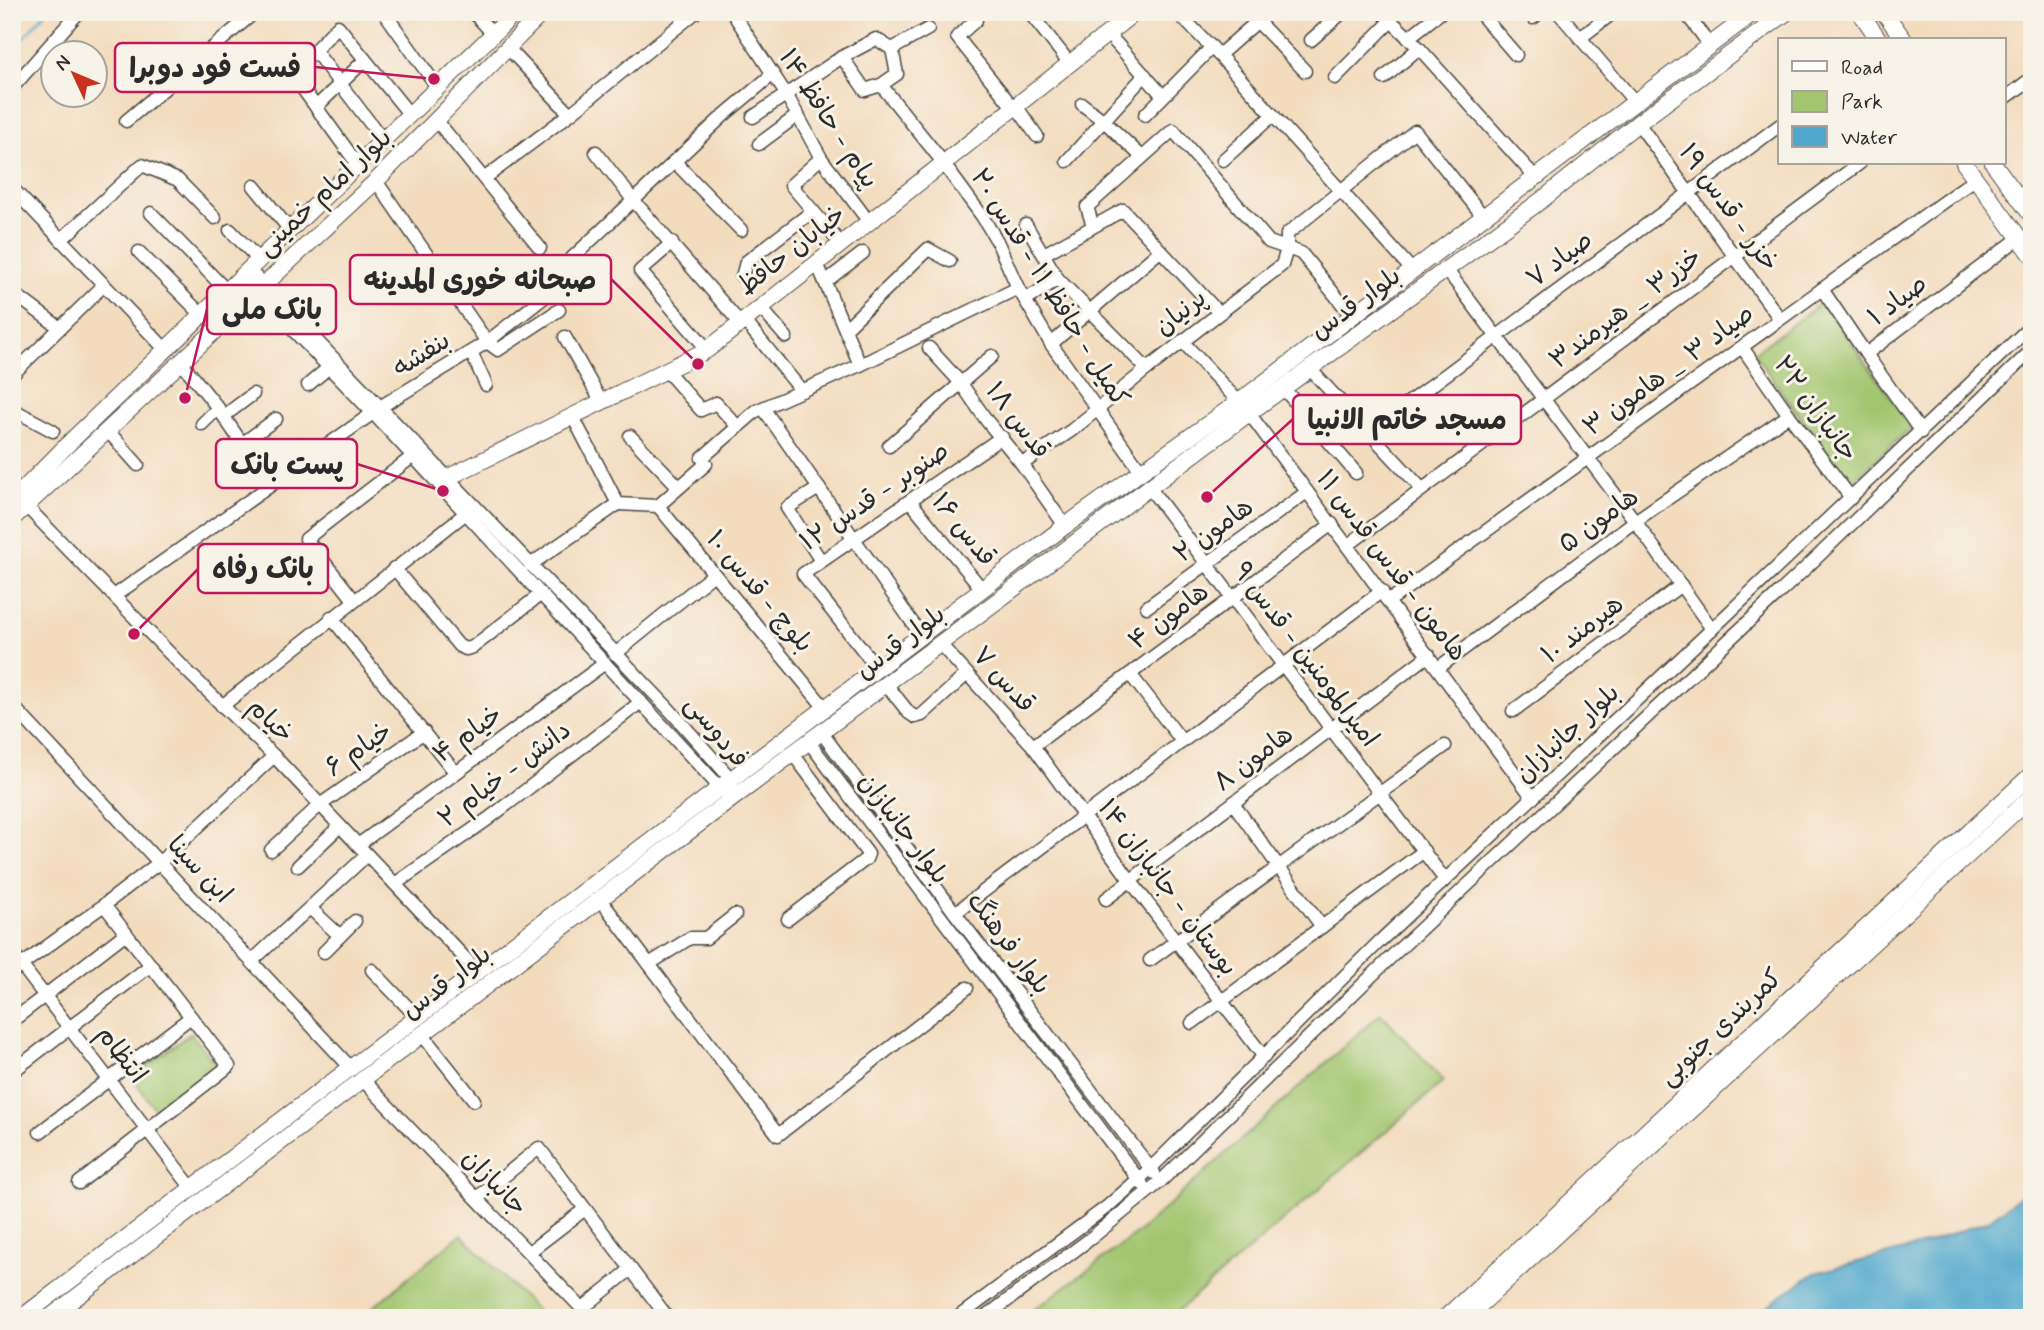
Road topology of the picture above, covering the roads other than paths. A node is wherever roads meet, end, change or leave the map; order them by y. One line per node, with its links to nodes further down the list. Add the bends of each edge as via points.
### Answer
1 (79, 12): 53 (street)
2 (255, 12): 68 (street)
3 (384, 12): 54 (street)
4 (473, 12): 29 (street)
5 (516, 12): 29 (main road, بلوار امام خمینی)
6 (544, 12): 36 (main road, بلوار امام خمینی)
7 (696, 12): 62 (street)
8 (732, 12): 46 (street, پیام - حافظ ۱۴)
9 (1120, 12): 42 (main road, خیابان حافظ)
10 (1135, 12): 28 (main road, خیابان حافظ)
11 (1177, 12): 40 (street)
12 (1268, 12): 26 (street)
13 (1343, 12): 34 (street)
14 (1441, 12): 30 (street)
15 (1479, 12): 41 (street)
16 (1558, 12): 31 (street)
17 (1614, 12): 31 (street)
18 (1685, 12): 35 (street)
19 (1754, 12): 35 (main road, بلوار قدس)
20 (1787, 12): 71 (main road, بلوار قدس)
21 (1860, 12): 32 (main road)
22 (1884, 12): 33 (main road)
23 (1030, 13): 42 (street)
24 (1386, 17): 30 (street); 48 (street)
25 (976, 20): 59 (street, via 957,37)
26 (1257, 21): 40 (street); 45 (street)
27 (928, 29): 38 (street)
28 (1108, 34): 47 (street); 59 (main road, خیابان حافظ)
29 (494, 35): 54 (main road, بلوار امام خمینی)
30 (1408, 38): 37 (street)
31 (1580, 38): 58 (street)
32 (1878, 38)
33 (1903, 38)
34 (1311, 40)
35 (1709, 44): 58 (main road, بلوار قدس)
36 (507, 47): 62 (street); 69 (main road, بلوار امام خمینی)
37 (1419, 48): 49 (street); 87 (street)
38 (892, 49): 43 (street, via 876,39); 52 (street, via 897,74)
39 (315, 51): 44 (street, via 338,26); 51 (street); 61 (street, via 292,74)
40 (1215, 51): 56 (street); 66 (street)
41 (1516, 55)
42 (1064, 56): 59 (main road, خیابان حافظ)
43 (842, 57): 52 (street, via 865,90); 55 (street)
44 (365, 60): 51 (street); 63 (street)
45 (1305, 71)
46 (773, 74): 55 (street, پیام - حافظ ۱۴); 81 (street, بنفشه)
47 (1145, 75): 56 (street); 70 (street)
48 (1335, 78)
49 (1384, 78)
50 (2032, 78): 57 (street)
51 (340, 83): 61 (street); 74 (street)
52 (881, 85): 79 (street, کمیل - حافظ ۱۱ - قدس ۲۰)
53 (12, 88)
54 (438, 88): 63 (main road, بلوار امام خمینی)
55 (786, 94): 64 (street, پیام - حافظ ۱۴); 67 (street)
56 (1163, 96): 65 (street)
57 (2006, 98)
58 (1634, 101): 87 (main road, بلوار قدس)
59 (1012, 103): 73 (street); 79 (main road, خیابان حافظ)
60 (1082, 104): 70 (street)
61 (316, 107): 86 (street)
62 (570, 114): 88 (street)
63 (410, 115): 74 (main road, بلوار امام خمینی)
64 (798, 115): 75 (street); 77 (street, پیام - حافظ ۱۴)
65 (1145, 115)
66 (1273, 115): 80 (street); 93 (street)
67 (753, 117)
68 (126, 121)
69 (437, 121): 88 (street); 90 (main road, بلوار امام خمینی)
70 (1104, 121): 78 (street); 82 (street)
71 (1638, 123): 94 (street, خزر - قدس ۱۹); 123 (main road, بلوار قدس)
72 (1778, 126): 94 (street, صیاد ۷)
73 (1037, 136)
74 (383, 140): 86 (main road, بلوار امام خمینی)
75 (760, 144)
76 (596, 152): 95 (street)
77 (821, 158): 96 (street, via 791,185); 98 (street, پیام - حافظ ۱۴)
78 (1142, 158): 104 (street, via 1087,207); 113 (street, via 1173,130 1269,242)
79 (940, 160): 98 (main road, خیابان حافظ); 121 (main road, خیابان حافظ); 129 (street, کمیل - حافظ ۱۱ - قدس ۲۰, via 982,216)
80 (1223, 160)
81 (674, 161): 95 (street, بنفشه); 106 (street)
82 (1067, 161)
83 (1859, 164): 119 (street, خزر۳ _ هیرمند۳)
84 (1965, 164): 89 (main road)
85 (1994, 164): 100 (main road)
86 (358, 165): 103 (main road, بلوار امام خمینی)
87 (1535, 177): 99 (main road, بلوار قدس)
88 (485, 178): 112 (street)
89 (1975, 179): 109 (main road); 131 (street, صیاد ۳ _ هامون ۳)
90 (376, 181): 108 (main road, بلوار امام خمینی); 150 (street)
91 (254, 186): 103 (street)
92 (12, 188): 110 (street)
93 (1340, 192): 99 (street, via 1415,131); 113 (street, پرنیان, via 1287,234); 124 (street)
94 (1688, 192): 119 (street, خزر - قدس ۱۹); 148 (street, صیاد ۷)
95 (633, 200): 111 (street); 150 (street, بنفشه, via 570,260 547,295)
96 (813, 211): 107 (street); 125 (street, via 746,262)
97 (151, 213): 132 (street)
98 (863, 214): 107 (main road, خیابان حافظ)
99 (1483, 216): 124 (main road, بلوار قدس)
100 (2032, 216)
101 (215, 218): 110 (street, via 178,180 142,165)
102 (1026, 225): 117 (street)
103 (294, 226): 108 (main road); 122 (main road, بلوار امام خمینی)
104 (1093, 226): 114 (street, via 1123,210); 117 (street)
105 (230, 230): 122 (street)
106 (741, 230)
107 (835, 237): 141 (main road, خیابان حافظ)
108 (314, 238): 130 (main road, بلوار امام خمینی)
109 (2019, 238): 118 (main road); 158 (street, صیاد ۱)
110 (61, 240): 128 (street)
111 (671, 243): 141 (street); 151 (street, via 640,271)
112 (540, 248)
113 (1287, 249): 138 (street, پرنیان, via 1282,265); 140 (street, via 1301,254)
114 (1160, 251): 137 (street); 138 (street)
115 (139, 252): 139 (street)
116 (863, 253): 127 (street)
117 (1044, 254): 126 (street)
118 (2032, 255)
119 (1735, 256): 142 (street, خزر - قدس ۱۹); 176 (street, خزر۳ _ هیرمند۳)
120 (950, 261): 145 (street, via 928,249)
121 (817, 263): 127 (street); 135 (main road, خیابان حافظ)
122 (250, 269): 130 (street); 132 (main road, بلوار امام خمینی)
123 (1446, 269): 148 (street); 164 (main road, بلوار قدس)
124 (1412, 270): 140 (main road, بلوار قدس)
125 (743, 277)
126 (1058, 279): 134 (street); 137 (street)
127 (825, 282): 145 (street)
128 (104, 285): 144 (street); 155 (street)
129 (1018, 288): 134 (street, کمیل - حافظ ۱۱ - قدس ۲۰); 161 (street)
130 (260, 289): 160 (main road, بلوار امام خمینی); 162 (street, فردوسی); 180 (street, فردوسی)
131 (1822, 289): 142 (street, صیاد ۳ _ هامون ۳); 158 (street, صیاد ۱)
132 (227, 291): 139 (main road, بلوار امام خمینی)
133 (12, 292): 144 (street)
134 (1025, 300): 152 (street, کمیل - حافظ ۱۱ - قدس ۲۰)
135 (760, 307): 141 (main road, خیابان حافظ); 147 (street)
136 (559, 310): 150 (street, via 498,350)
137 (1090, 311): 152 (street); 163 (street)
138 (1219, 313): 149 (street, پرنیان)
139 (202, 315): 155 (main road, بلوار امام خمینی)
140 (1352, 316): 177 (main road, بلوار قدس)
141 (739, 318): 151 (main road, خیابان حافظ); 165 (main road, خیابان حافظ, via 707,350); 172 (street)
142 (1780, 319): 153 (street, صیاد ۳ _ هامون ۳)
143 (2032, 324): 167 (street, بلوار جانبازان)
144 (60, 328): 166 (street)
145 (845, 329): 161 (street)
146 (565, 337): 175 (street)
147 (786, 337)
148 (1497, 337): 176 (street); 190 (street, صیاد ۷)
149 (1182, 341): 163 (street, پرنیان); 177 (street, هامون - قدس قدس ۱۱)
150 (487, 342): 157 (street, بنفشه)
151 (701, 342): 175 (main road, خیابان حافظ)
152 (1051, 344): 181 (street, کمیل - حافظ ۱۱ - قدس ۲۰)
153 (1742, 347): 183 (street, جانبازان ۲۲); 197 (street, صیاد ۳ _ هامون ۳)
154 (929, 348): 168 (street, قدس ۱۸)
155 (166, 350): 211 (main road, بلوار امام خمینی)
156 (2032, 350): 173 (street, بلوار جانبازان)
157 (471, 352): 170 (street); 180 (street, بنفشه)
158 (1867, 354): 191 (street)
159 (992, 356): 168 (street)
160 (181, 362): 182 (street); 189 (main road, بلوار امام خمینی)
161 (860, 365): 172 (street)
162 (328, 368): 169 (street); 180 (street, فردوسی)
163 (1147, 369): 181 (street, پرنیان)
164 (1309, 369): 171 (main road, بلوار قدس); 190 (street)
165 (666, 370): 184 (main road, خیابان حافظ); 187 (street, via 701,410 716,403)
166 (12, 375)
167 (1977, 378): 173 (street); 191 (street, بلوار جانبازان)
168 (960, 382): 193 (street, قدس ۱۸); 195 (street)
169 (307, 385)
170 (486, 385)
171 (1283, 388): 177 (main road, بلوار قدس); 201 (street)
172 (802, 391): 178 (street)
173 (1989, 391): 224 (street, بلوار جانبازان)
174 (253, 394): 182 (street)
175 (597, 394): 202 (main road, خیابان حافظ)
176 (1544, 399): 197 (street); 207 (street, خزر۳ _ هیرمند۳)
177 (1244, 407): 200 (main road, بلوار قدس); 206 (main road, بلوار قدس); 208 (street, هامون - قدس قدس ۱۱)
178 (763, 408): 187 (street); 205 (street)
179 (12, 409): 188 (street)
180 (376, 410): 196 (street, فردوسی); 202 (street, فردوسی); 203 (street, بنفشه)
181 (1097, 410): 198 (street, پرنیان); 200 (street, کمیل - حافظ ۱۱ - قدس ۲۰)
182 (221, 412): 186 (street); 194 (street)
183 (1789, 415): 209 (street, جانبازان ۲۲); 216 (street, هامون ۵)
184 (573, 417): 202 (main road, خیابان حافظ); 212 (street)
185 (275, 419): 194 (street)
186 (202, 424)
187 (738, 427): 204 (street, via 702,458 706,464)
188 (53, 431)
189 (108, 431): 199 (street); 211 (main road, بلوار امام خمینی)
190 (1369, 432): 207 (street)
191 (1921, 432): 209 (street, بلوار جانبازان)
192 (630, 436): 204 (street)
193 (1002, 437): 198 (street, قدس ۱۸); 210 (street, صنوبر - قدس ۱۲)
194 (243, 443): 203 (street)
195 (889, 446)
196 (412, 457): 214 (street, فردوسی); 234 (street, via 306,539)
197 (1588, 458): 216 (street); 232 (street, صیاد ۳ _ هامون ۳)
198 (1023, 464): 218 (street, قدس ۱۸)
199 (138, 465)
200 (1141, 471): 218 (main road, بلوار قدس)
201 (1356, 473)
202 (444, 474): 225 (street, فردوسی)
203 (270, 485): 231 (street, بنفشه)
204 (679, 487): 213 (street)
205 (819, 488): 219 (street); 222 (street, via 787,508)
206 (1149, 488): 223 (street, امیرالمومنین - قدس ۹); 239 (main road, بلوار قدس)
207 (1422, 489): 220 (street, خزر۳ _ هیرمند۳)
208 (1307, 492): 217 (street, هامون - قدس قدس ۱۱); 223 (street, هامون ۲)
209 (1851, 498): 221 (street, بلوار جانبازان)
210 (910, 501): 219 (street, صنوبر - قدس ۱۲); 229 (street, قدس ۱۶)
211 (19, 503): 215 (main road, بلوار امام خمینی); 231 (street, خیام)
212 (618, 504): 213 (street); 225 (street)
213 (658, 506): 227 (street, بلوچ - قدس ۱۰)
214 (466, 513): 226 (street); 230 (street, فردوسی)
215 (12, 519)
216 (1635, 521): 228 (street); 245 (street, هامون ۵)
217 (1332, 524): 220 (street, هامون - قدس قدس ۱۱); 233 (street, هامون ۴)
218 (1065, 526): 229 (main road, بلوار قدس)
219 (854, 539): 222 (street, صنوبر - قدس ۱۲); 238 (street)
220 (1348, 545): 232 (street, هامون - قدس قدس ۱۱)
221 (1796, 550): 224 (street); 237 (street, بلوار جانبازان)
222 (821, 561): 244 (street, صنوبر - قدس ۱۲, via 803,574)
223 (1207, 564): 233 (street, امیرالمومنین - قدس ۹); 235 (street, هامون ۲)
224 (1810, 564): 298 (street, بلوار جانبازان)
225 (530, 565): 240 (street, فردوسی)
226 (394, 568): 230 (street, via 466,649); 234 (street)
227 (714, 574): 240 (street); 252 (street, بلوچ - قدس ۱۰)
228 (1681, 585): 237 (street); 253 (street, هیرمند ۱۰)
229 (982, 589): 238 (main road, بلوار قدس)
230 (541, 594): 242 (street, فردوسی)
231 (114, 596): 251 (street, خیام)
232 (1386, 596): 241 (street, هامون - قدس قدس ۱۱); 243 (street, صیاد ۳ _ هامون ۳)
233 (1233, 598): 243 (street, امیرالمومنین - قدس ۹); 247 (street, هامون ۴)
234 (354, 600): 236 (street)
235 (1147, 607)
236 (331, 617): 251 (street); 255 (street)
237 (1712, 629): 267 (street, بلوار جانبازان)
238 (921, 635): 244 (main road, بلوار قدس)
239 (940, 644): 246 (street, قدس ۷); 248 (main road, بلوار قدس)
240 (615, 654): 264 (street, فردوسی, via 668,708)
241 (1429, 655): 245 (street, هامون - قدس قدس ۱۱); 254 (street, هامون ۸)
242 (605, 663): 249 (street, فردوسی); 262 (street, خیام ۴)
243 (1283, 664): 254 (street, امیرالمومنین - قدس ۹); 257 (street, صیاد ۳ _ هامون ۳)
244 (877, 668): 252 (main road, بلوار قدس)
245 (1438, 668): 267 (street, هامون - قدس قدس ۱۱)
246 (967, 674): 248 (street, via 915,717); 258 (street, قدس ۷)
247 (1130, 674): 257 (street); 258 (street, هامون ۴)
248 (886, 684): 256 (main road, بلوار قدس)
249 (641, 702): 264 (street, فردوسی); 282 (street, دانش - خیام ۲)
250 (12, 705): 277 (street, ابن سینا)
251 (222, 706): 261 (street, خیام)
252 (825, 708): 264 (main road, بلوار قدس)
253 (1513, 711)
254 (1332, 728): 265 (street, امیرالمومنین - قدس ۹); 269 (street, هامون ۸)
255 (424, 732): 262 (street); 270 (street, خیام ۶)
256 (816, 737): 260 (main road, بلوار قدس); 287 (street, بلوار فرهنگ); 323 (street, بلوار جانبازان)
257 (1182, 741): 271 (street, صیاد ۳ _ هامون ۳)
258 (1033, 746): 271 (street, بوستان - جانبازان ۱۴)
259 (1445, 746): 265 (street)
260 (793, 754): 268 (main road, بلوار قدس); 289 (street, via 868,854)
261 (274, 756): 270 (street, خیام); 277 (street)
262 (456, 772): 275 (street, خیام ۴)
263 (2032, 774): 273 (main road, کمربندی جنوبی)
264 (725, 783): 268 (street, فردوسی); 283 (main road, بلوار قدس)
265 (1380, 792): 276 (street, امیرالمومنین - قدس ۹); 279 (street)
266 (2032, 796): 273 (main road, کمربندی جنوبی)
267 (1533, 797): 281 (street, بلوار جانبازان)
268 (733, 798): 283 (main road, بلوار قدس)
269 (1233, 803): 279 (street); 280 (street, هامون ۸)
270 (320, 805): 272 (street, خیام); 274 (street, خیام ۶)
271 (1084, 815): 280 (street, بوستان - جانبازان ۱۴); 287 (street, صیاد ۳ _ هامون ۳)
272 (340, 826): 275 (street, خیام); 278 (street)
273 (1980, 832): 341 (main road, کمربندی جنوبی); 342 (main road, کمربندی جنوبی)
274 (271, 850)
275 (363, 850): 282 (street, خیام); 286 (street, خیام ۴)
276 (1424, 851): 281 (street, امیرالمومنین - قدس ۹); 291 (street)
277 (160, 862): 285 (street); 299 (street, ابن سینا)
278 (298, 866)
279 (1278, 866): 291 (street); 294 (street)
280 (1130, 880): 284 (street, هامون ۸); 294 (street, بوستان - جانبازان ۱۴)
281 (1445, 880): 295 (street, بلوار جانبازان)
282 (395, 884): 305 (street, خیام)
283 (595, 893): 301 (street); 305 (main road, بلوار قدس); 312 (main road, بلوار قدس)
284 (1106, 899)
285 (104, 905): 292 (street); 303 (street)
286 (310, 908): 293 (street); 299 (street, خیام ۴)
287 (955, 913): 322 (street, بلوار فرهنگ)
288 (735, 915): 301 (street, via 706,938 690,937)
289 (788, 919)
290 (355, 921): 293 (street)
291 (1322, 927): 308 (street)
292 (126, 933): 302 (street); 307 (street)
293 (340, 936): 296 (street)
294 (1176, 940): 300 (street); 308 (street, بوستان - جانبازان ۱۴)
295 (1380, 942): 298 (street); 314 (street, بلوار جانبازان)
296 (324, 952)
297 (12, 953): 303 (street, انتظام)
298 (1392, 956): 326 (street, بلوار جانبازان)
299 (253, 960): 315 (street, ابن سینا)
300 (1150, 960)
301 (649, 964): 306 (street, via 778,1135)
302 (151, 965): 309 (street); 313 (street)
303 (17, 968): 307 (street, انتظام)
304 (372, 970): 312 (street)
305 (478, 972): 312 (main road, بلوار قدس)
306 (967, 988)
307 (46, 995): 310 (street); 313 (street, انتظام)
308 (1222, 1000): 311 (street); 314 (street, بوستان - جانبازان ۱۴)
309 (191, 1017): 317 (street); 320 (street, via 229,1066)
310 (12, 1021)
311 (1192, 1023)
312 (419, 1025): 315 (main road, بلوار قدس); 318 (main road, بلوار قدس); 319 (street)
313 (71, 1027): 316 (street); 317 (street, انتظام)
314 (1264, 1057): 324 (street, بلوار جانبازان)
315 (351, 1068): 328 (main road, بلوار قدس)
316 (12, 1072)
317 (110, 1078): 320 (street, انتظام); 321 (street)
318 (363, 1080): 330 (street, جانبازان); 334 (main road, بلوار قدس)
319 (474, 1100)
320 (150, 1130): 327 (street); 328 (street, انتظام)
321 (40, 1132)
322 (1127, 1137): 323 (street, via 1124,1147); 324 (street, بلوار فرهنگ)
323 (1114, 1147): 325 (street, بلوار جانبازان)
324 (1150, 1169): 325 (street, بلوار جانبازان); 326 (street, بلوار فرهنگ)
325 (1137, 1179): 329 (street, بلوار جانبازان); 336 (street, بلوار جانبازان)
326 (1161, 1181): 329 (street, بلوار جانبازان)
327 (79, 1183)
328 (191, 1187): 334 (main road, بلوار قدس)
329 (1149, 1192): 340 (street, بلوار جانبازان)
330 (477, 1198): 331 (street, via 539,1148); 332 (street, جانبازان)
331 (585, 1209): 332 (street); 333 (street)
332 (529, 1252): 335 (street, جانبازان)
333 (631, 1269): 335 (street); 339 (street)
334 (57, 1301): 337 (main road, بلوار قدس); 338 (main road, بلوار قدس)
335 (587, 1313)
336 (966, 1315)
337 (21, 1318)
338 (49, 1318)
339 (668, 1318)
340 (984, 1318)
341 (1445, 1318)
342 (1466, 1318)

